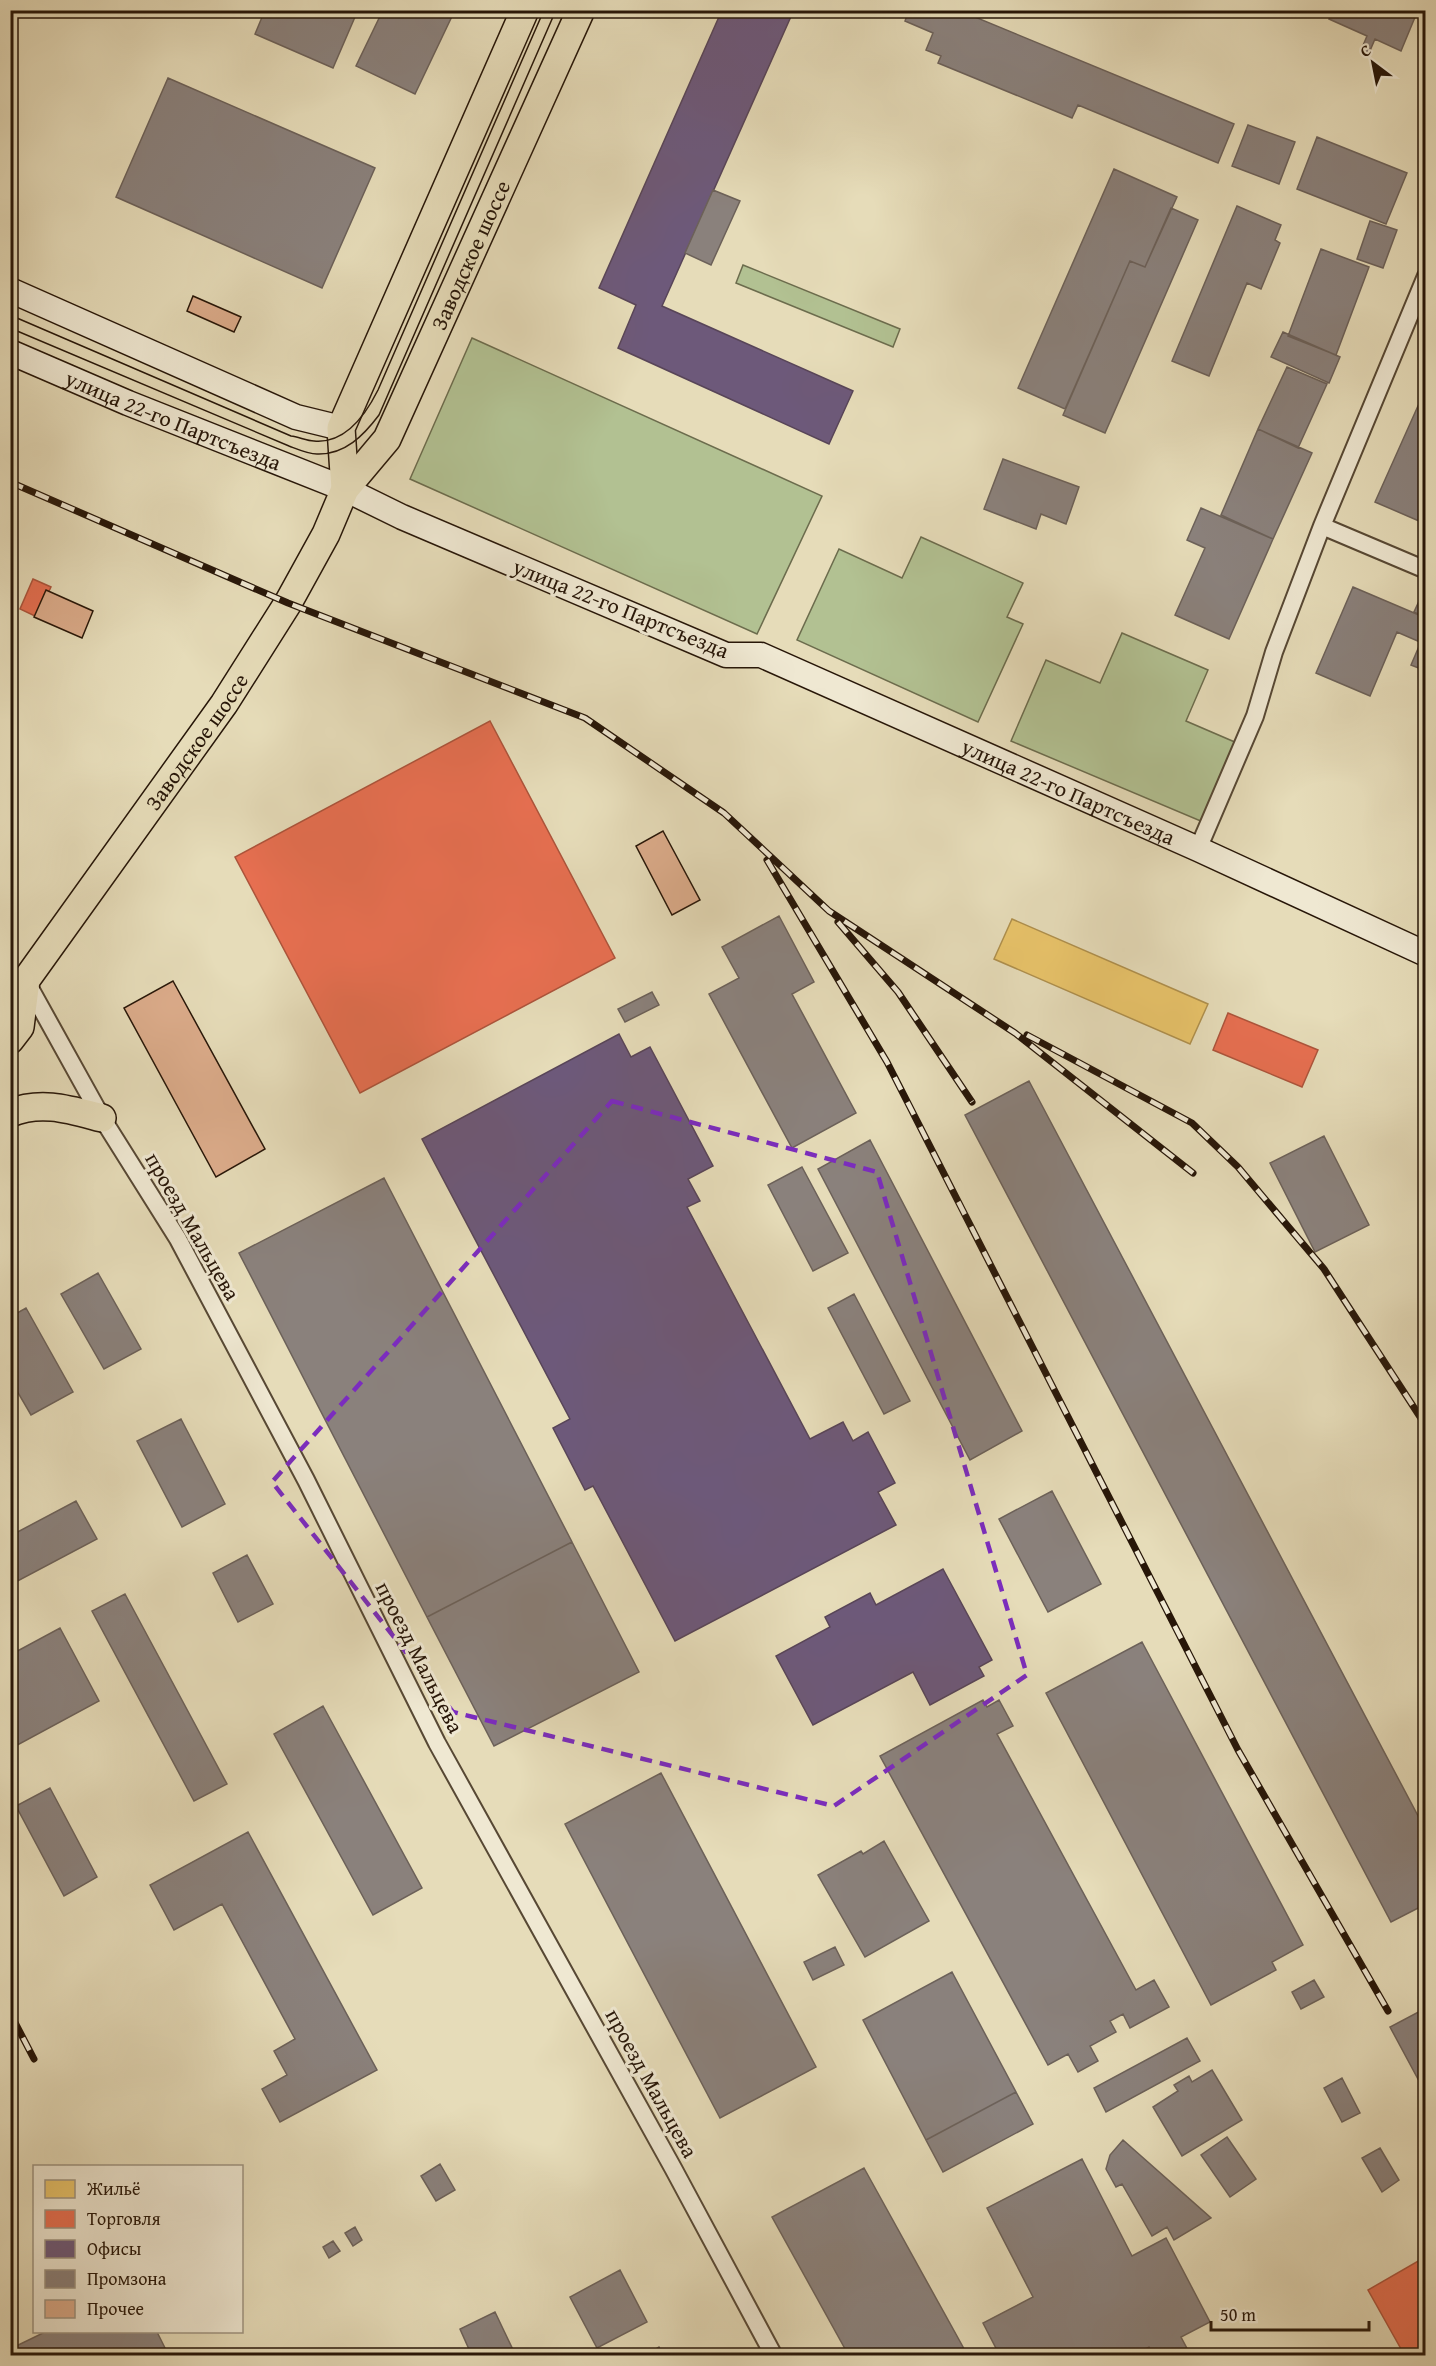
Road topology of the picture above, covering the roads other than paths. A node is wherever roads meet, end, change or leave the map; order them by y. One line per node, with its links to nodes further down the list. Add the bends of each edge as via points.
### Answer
1 (525, 10): 6 (main road, Заводское шоссе)
2 (581, 10): 7 (main road, Заводское шоссе, via 387,439)
3 (1425, 276): 8 (street)
4 (10, 290): 6 (street, via 296,417)
5 (10, 352): 7 (street, улица 22-го Партсъезда)
6 (340, 428): 7 (main road, Заводское шоссе)
7 (345, 489): 10 (street, улица 22-го Партсъезда, via 726,655 761,655); 12 (main road, Заводское шоссе, via 326,534 288,603 224,704)
8 (1322, 526): 9 (street); 10 (street, via 1274,652 1255,716)
9 (1425, 570)
10 (1198, 849): 11 (street, улица 22-го Партсъезда)
11 (1425, 954)
12 (18, 983): 13 (main road, Заводское шоссе, via 20,1027); 15 (street, проезд Мальцева)
13 (10, 1040)
14 (10, 1113): 15 (main road, via 54,1106)
15 (102, 1118): 16 (street, проезд Мальцева, via 178,1239 306,1480 437,1743)
16 (774, 2355)

